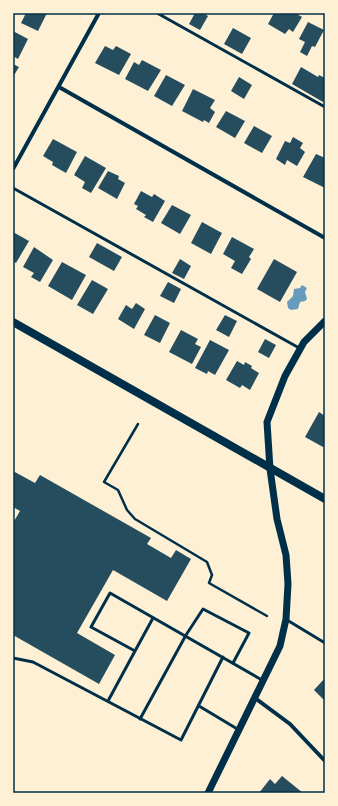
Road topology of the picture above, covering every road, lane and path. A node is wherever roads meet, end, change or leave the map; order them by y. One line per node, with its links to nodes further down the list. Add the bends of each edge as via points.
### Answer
1 (98, 13): 3 (street)
2 (157, 13): 4 (lane)
3 (59, 87): 5 (street); 7 (street)
4 (325, 107)
5 (13, 169)
6 (13, 188): 10 (lane)
7 (325, 238)
8 (325, 321): 10 (street)
9 (13, 322): 12 (main road)
10 (301, 348): 12 (street, via 285,376 267,422)
11 (138, 424): 14 (path, via 104,482 118,490 127,510 135,518 207,562 212,575 208,583)
12 (270, 469): 13 (main road); 16 (street, via 277,519 286,555)
13 (325, 499)
14 (267, 616)
15 (153, 618): 17 (lane); 19 (lane); 19 (lane, via 110,593 91,627)
16 (286, 619): 18 (lane); 23 (street, via 280,646)
17 (186, 635): 20 (lane); 22 (lane, via 203,609 249,633); 27 (lane)
18 (325, 643)
19 (135, 651): 25 (lane)
20 (223, 657): 22 (lane); 26 (lane)
21 (13, 658): 25 (lane, via 33,662)
22 (233, 663): 23 (lane)
23 (264, 680): 24 (street)
24 (255, 698): 28 (street); 29 (street, via 290,724)
25 (108, 701): 27 (lane)
26 (199, 706): 27 (lane, via 181,740); 28 (lane)
27 (140, 719)
28 (239, 730): 30 (street)
29 (325, 761)
30 (208, 793)

